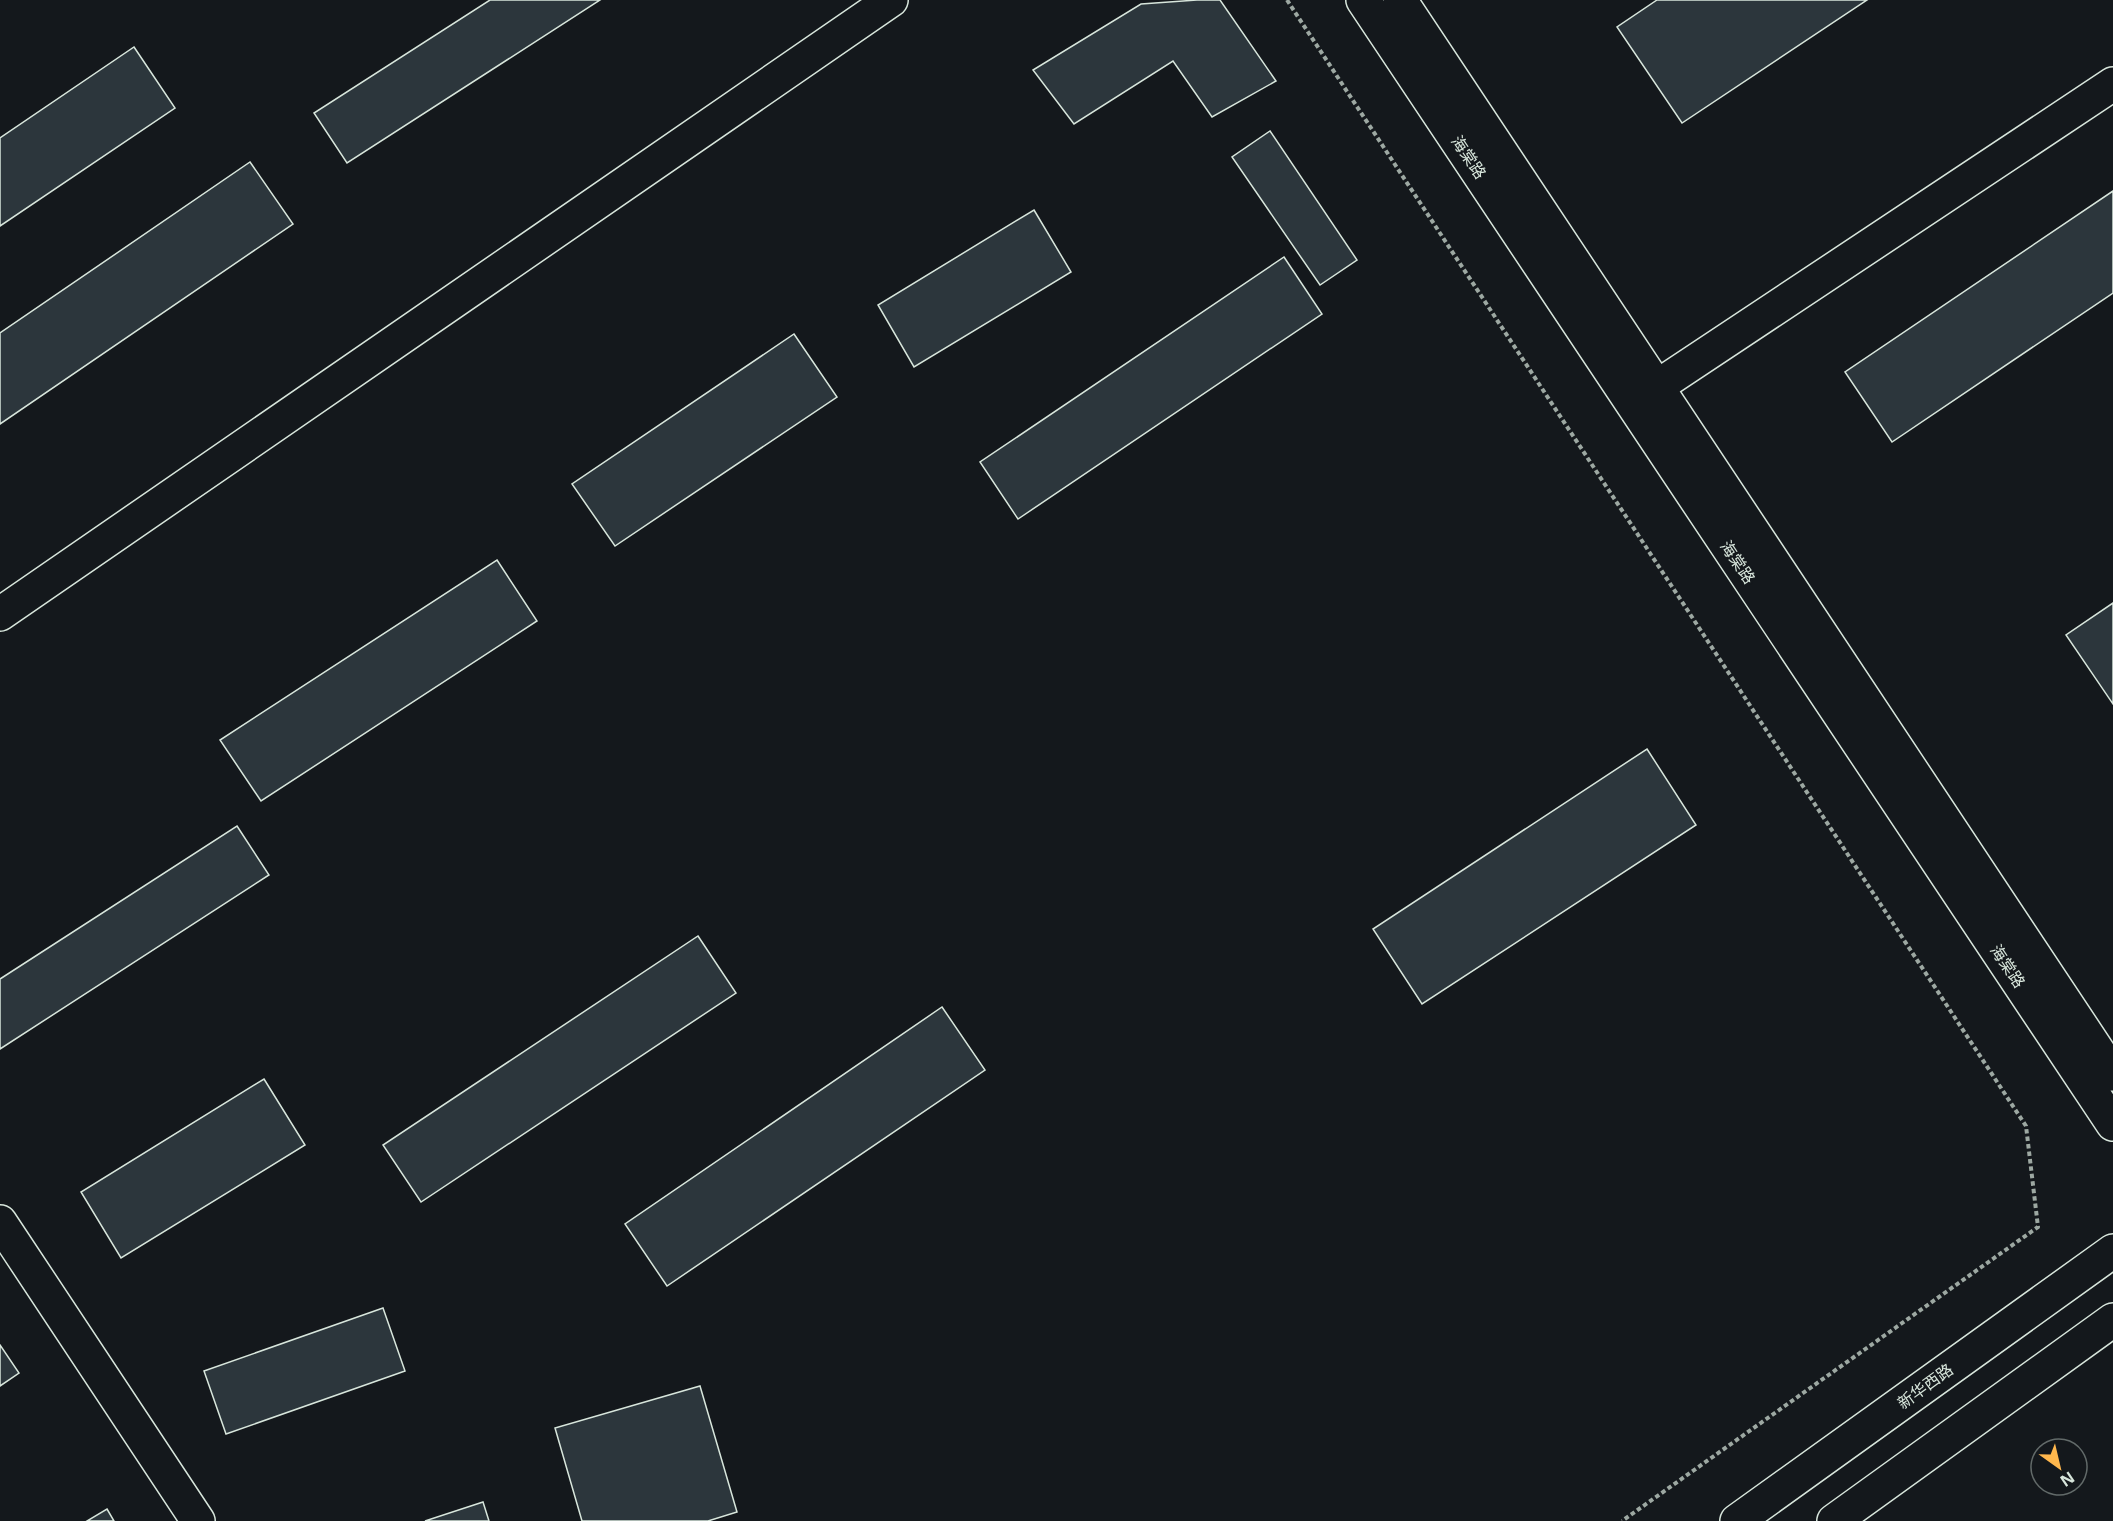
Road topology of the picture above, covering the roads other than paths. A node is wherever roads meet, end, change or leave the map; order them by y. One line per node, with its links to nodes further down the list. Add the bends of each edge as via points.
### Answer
1 (891, 0): 6 (street)
2 (1363, 0): 5 (street, 海棠路)
3 (1400, 0): 5 (street, 海棠路)
4 (2113, 84): 5 (street)
5 (1645, 395): 7 (street, 海棠路); 8 (street, 海棠路)
6 (0, 614)
7 (2113, 1074)
8 (2113, 1124)
9 (0, 1222): 12 (street)
10 (2113, 1251): 13 (street, 新华西路)
11 (2113, 1320): 14 (street)
12 (198, 1521)
13 (1737, 1521)
14 (1834, 1521)

